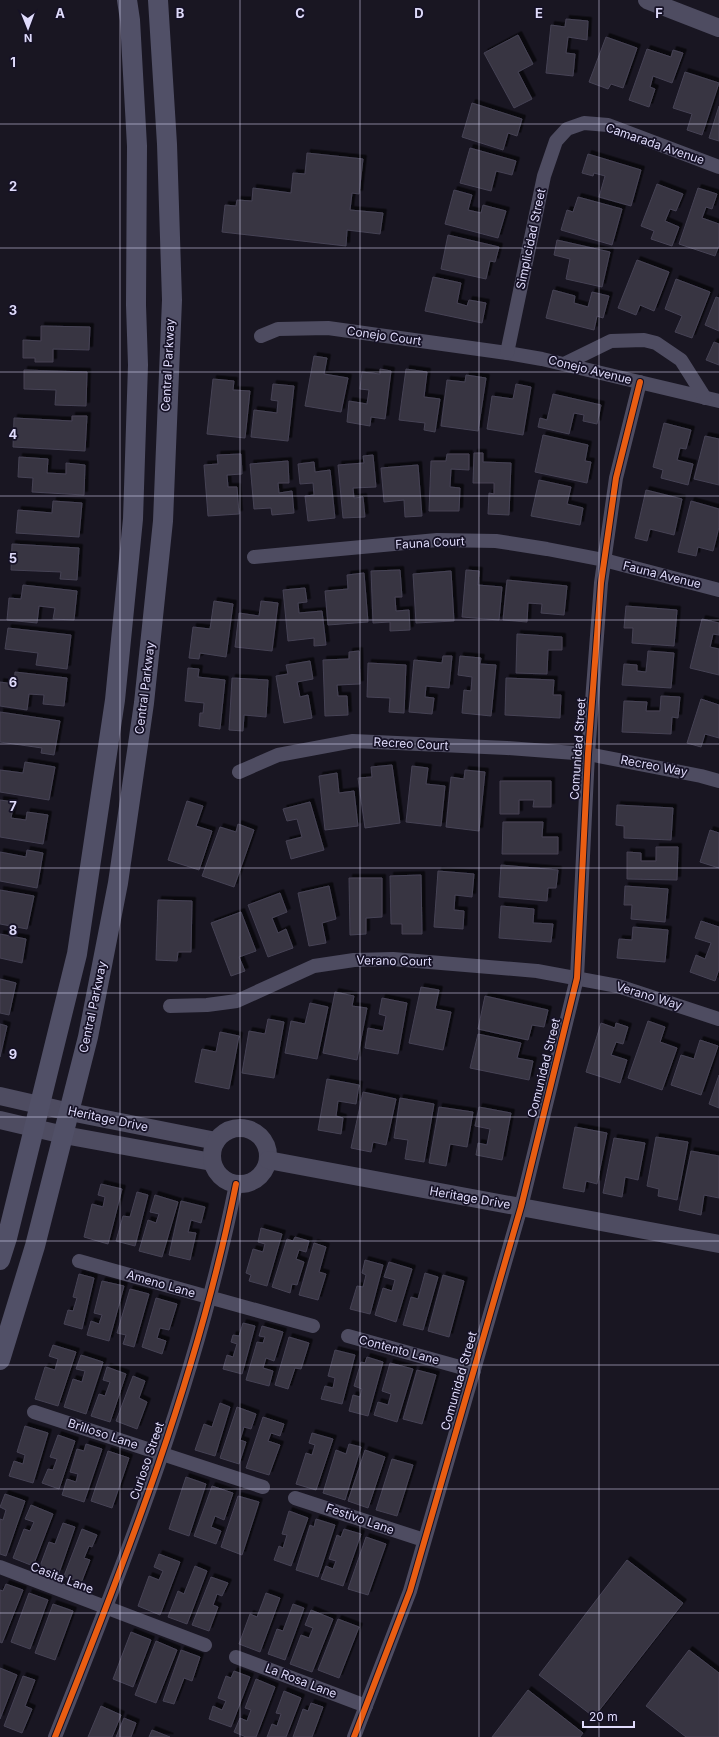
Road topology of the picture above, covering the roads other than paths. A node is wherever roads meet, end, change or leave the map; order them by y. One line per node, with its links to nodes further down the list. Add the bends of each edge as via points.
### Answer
1 (127, 0): 23 (main road, via 137,146 138,365 133,519 115,700 77,954)
2 (158, 0): 24 (main road, Central Parkway, via 167,144 172,300 163,521 144,703 118,883 88,1037)
3 (647, 0): 4 (street)
4 (715, 24)
5 (567, 129): 6 (street, Camarada Avenue, via 584,123 608,125); 8 (street, Simplicidad Street, via 556,141 544,176)
6 (719, 167)
7 (261, 336): 8 (street, Conejo Court, via 278,329 328,328)
8 (507, 353): 9 (street, Conejo Avenue)
9 (564, 364): 10 (street, Conejo Avenue); 11 (street, via 611,341 644,340 668,350 681,360)
10 (640, 382): 11 (street, Conejo Avenue); 14 (street, Comunidad Street, via 616,478)
11 (705, 398): 12 (street, Conejo Avenue)
12 (719, 401)
13 (254, 557): 14 (street, Fauna Court, via 437,540 496,541)
14 (604, 560): 15 (street, Fauna Avenue); 16 (street, Comunidad Street)
15 (719, 590)
16 (588, 754): 17 (street, Recreo Court, via 354,741 278,755); 18 (street, Recreo Way); 19 (street, Comunidad Street)
17 (239, 772)
18 (719, 781)
19 (578, 978): 20 (street, Verano Court, via 470,964 393,959 354,960 314,966 237,1001); 21 (street, Verano Way, via 618,986); 32 (street, Comunidad Street)
20 (170, 1006)
21 (719, 1019)
22 (0, 1096): 23 (street, Heritage Drive)
23 (40, 1104): 24 (street, Heritage Drive); 26 (main road)
24 (70, 1112): 27 (main road, Central Parkway); 28 (street, Heritage Drive)
25 (0, 1120): 26 (street, Heritage Drive)
26 (34, 1128): 27 (street, Heritage Drive); 34 (main road)
27 (64, 1135): 30 (street, Heritage Drive); 39 (main road, Central Parkway, via 35,1246)
28 (216, 1141): 29 (street, via 229,1130 249,1129 264,1141); 30 (street)
29 (268, 1160): 31 (street, via 260,1176 245,1184); 32 (street, Heritage Drive)
30 (212, 1162): 31 (street, via 223,1179)
31 (236, 1184): 36 (street, Curioso Street)
32 (521, 1207): 33 (street, Heritage Drive); 40 (street, Comunidad Street)
33 (719, 1244)
34 (0, 1260)
35 (79, 1261): 36 (street, Ameno Lane)
36 (210, 1298): 37 (street, Ameno Lane); 42 (street, Curioso Street)
37 (313, 1326)
38 (348, 1336): 40 (street, Contento Lane)
39 (0, 1360)
40 (474, 1371): 45 (street, Comunidad Street)
41 (34, 1412): 42 (street, Brilloso Lane)
42 (162, 1453): 43 (street, Brilloso Lane); 47 (street, Curioso Street)
43 (263, 1487)
44 (295, 1498): 45 (street, Festivo Lane)
45 (424, 1540): 50 (street, Comunidad Street, via 410,1591)
46 (0, 1567): 47 (street, Casita Lane)
47 (107, 1607): 48 (street, Casita Lane); 51 (street, Curioso Street)
48 (205, 1645)
49 (236, 1657): 50 (street, La Rosa Lane)
50 (366, 1706): 52 (street, Comunidad Street)
51 (55, 1737)
52 (354, 1737)

